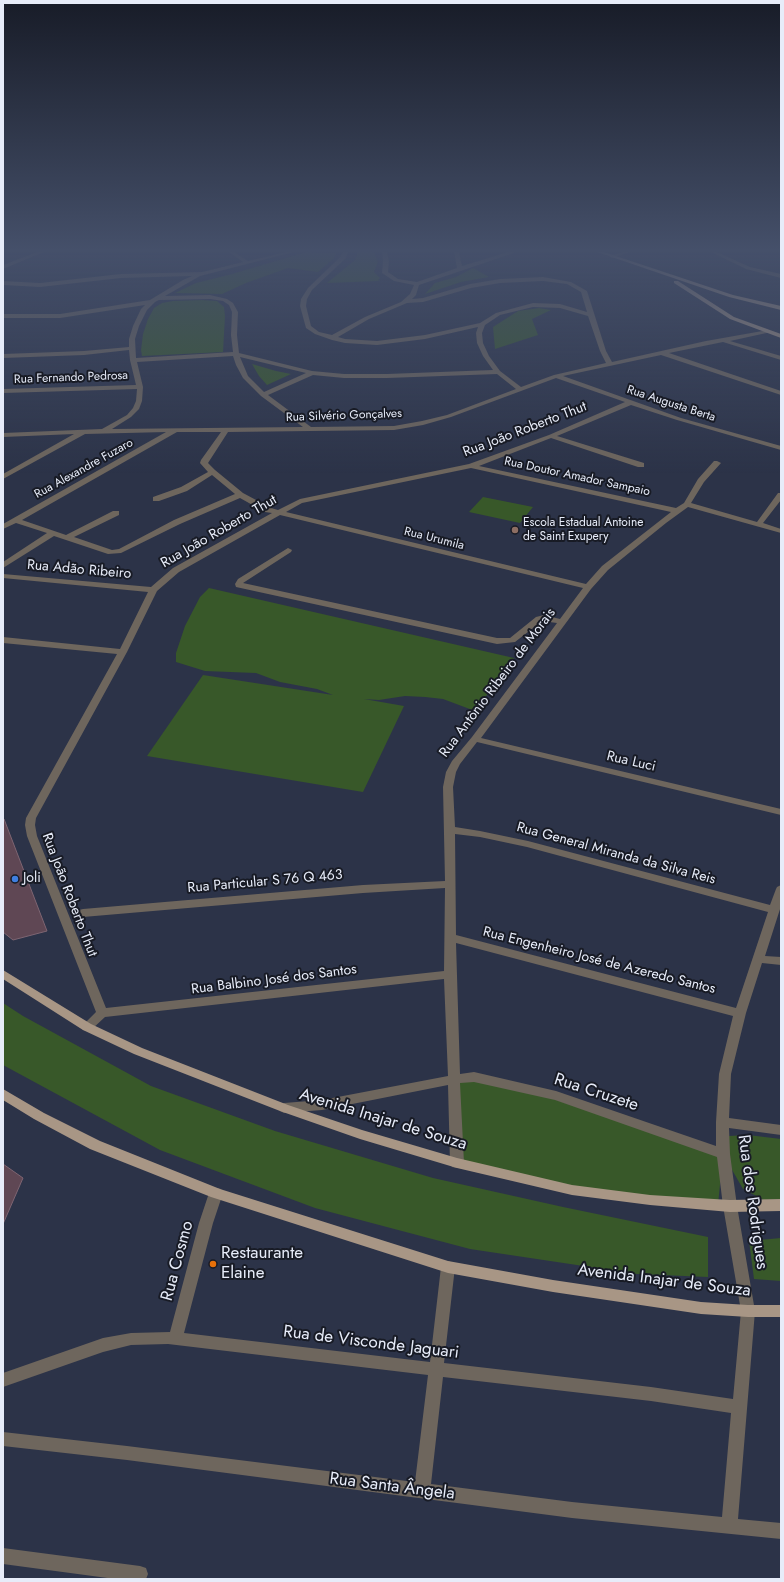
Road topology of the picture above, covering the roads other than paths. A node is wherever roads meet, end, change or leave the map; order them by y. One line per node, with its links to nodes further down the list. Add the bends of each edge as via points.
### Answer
1 (136, 326): 13 (street, via 132,340)
2 (234, 326): 15 (street)
3 (308, 326): 11 (street, via 317,333)
4 (353, 326): 11 (street)
5 (474, 326): 11 (street, via 390,342 351,342)
6 (481, 326): 21 (street, via 480,343)
7 (594, 326): 19 (street)
8 (752, 326): 9 (main road)
9 (768, 332): 10 (main road); 12 (street, Rua Silvério Gonçalves)
10 (781, 336)
11 (332, 338)
12 (724, 340): 14 (street, Rua Silvério Gonçalves); 17 (street)
13 (133, 348): 16 (street); 18 (street)
14 (661, 352): 19 (street, Rua Silvério Gonçalves); 26 (street)
15 (236, 354): 18 (street); 20 (street); 27 (street, via 246,377)
16 (3, 356)
17 (781, 358)
18 (133, 360): 23 (street)
19 (610, 364): 22 (street, Rua Silvério Gonçalves)
20 (312, 372): 21 (street, via 344,376); 27 (street)
21 (498, 372): 24 (street)
22 (556, 376): 24 (street, Rua Silvério Gonçalves); 28 (street, Rua Augusta Berta)
23 (140, 386): 25 (street, Rua Fernando Pedrosa); 32 (street, via 136,409)
24 (520, 389): 29 (street, Rua Silvério Gonçalves, via 423,423 394,428)
25 (3, 391)
26 (781, 393)
27 (264, 395): 29 (street)
28 (630, 403): 35 (street, Rua João Roberto Thut); 36 (street, Rua Augusta Berta, via 726,434)
29 (310, 429): 30 (street, Rua Silvério Gonçalves)
30 (226, 430): 33 (street, Rua Silvério Gonçalves); 40 (street, via 205,460 204,463)
31 (84, 431): 32 (street, Rua Silvério Gonçalves); 34 (street, Rua Silvério Gonçalves); 41 (street)
32 (104, 431): 33 (street, Rua Silvério Gonçalves)
33 (176, 431): 49 (street, Rua Alexandre Fuzaro)
34 (3, 435)
35 (550, 436): 38 (street); 39 (street, Rua João Roberto Thut)
36 (781, 448)
37 (717, 463): 45 (street, Rua Antônio Ribeiro de Morais, via 701,481)
38 (641, 465)
39 (471, 466): 46 (street, Rua Doutor Amador Sampaio); 48 (street, Rua João Roberto Thut, via 312,497 300,500)
40 (212, 472): 42 (street, Rua Urumila); 44 (street, via 184,489)
41 (3, 478)
42 (240, 495): 48 (street, Rua Urumila); 54 (street, via 121,551 116,552)
43 (781, 495): 50 (street)
44 (156, 499)
45 (687, 504): 46 (street, Rua Antônio Ribeiro de Morais); 50 (street)
46 (679, 511): 58 (street, Rua Antônio Ribeiro de Morais, via 605,568)
47 (116, 513): 54 (street)
48 (275, 513): 58 (street, Rua Urumila); 59 (street, Rua João Roberto Thut, via 176,570)
49 (16, 520): 51 (street, Rua Alexandre Fuzaro); 53 (street)
50 (758, 525): 52 (street)
51 (3, 527)
52 (781, 531)
53 (53, 533): 54 (street); 56 (street)
54 (66, 538)
55 (288, 550): 60 (street, via 238,584 497,641 512,640 539,619)
56 (3, 566)
57 (3, 576): 59 (street, Rua Adão Ribeiro)
58 (588, 587): 60 (street, Rua Antônio Ribeiro de Morais)
59 (153, 590): 62 (street, Rua João Roberto Thut)
60 (562, 622): 63 (street, Rua Antônio Ribeiro de Morais)
61 (3, 640): 62 (street)
62 (123, 652): 75 (street, Rua João Roberto Thut, via 31,818 30,825 32,836)
63 (475, 738): 64 (street, Rua Luci); 65 (street, Rua Antônio Ribeiro de Morais, via 451,772 448,787)
64 (781, 812)
65 (450, 830): 66 (street, Rua Antônio Ribeiro de Morais); 68 (street, Rua General Miranda da Silva Reis, via 528,844)
66 (449, 884): 69 (street, Rua Particular S 76 Q 463, via 363,888); 70 (street, Rua Antônio Ribeiro de Morais)
67 (781, 889): 68 (street, Rua dos Rodrigues)
68 (774, 910): 71 (street, Rua dos Rodrigues)
69 (83, 913)
70 (451, 938): 74 (street, Rua Antônio Ribeiro de Morais); 76 (street, Rua Engenheiro José de Azeredo Santos)
71 (758, 959): 72 (street); 76 (street, Rua dos Rodrigues)
72 (781, 961)
73 (3, 974): 77 (main road, Avenida Inajar de Souza)
74 (450, 974): 75 (street, Rua Balbino José dos Santos); 78 (street, Rua Antônio Ribeiro de Morais)
75 (102, 1013): 77 (street)
76 (740, 1013): 81 (street, Rua dos Rodrigues, via 725,1074)
77 (86, 1027): 80 (main road, Avenida Inajar de Souza, via 138,1051)
78 (454, 1079): 80 (street, Rua Cruzete, via 322,1105); 83 (street, Rua Cruzete, via 474,1077 556,1096); 84 (street, Rua Antônio Ribeiro de Morais)
79 (3, 1094): 85 (main road, Avenida Inajar de Souza, via 95,1145)
80 (284, 1108): 84 (main road, Avenida Inajar de Souza)
81 (722, 1122): 82 (street); 83 (street, Rua dos Rodrigues)
82 (781, 1130)
83 (723, 1154): 87 (street, Rua dos Rodrigues)
84 (457, 1163): 87 (main road, Avenida Inajar de Souza, via 572,1190 650,1200)
85 (216, 1193): 88 (main road, Avenida Inajar de Souza); 91 (street, Rua Cosmo)
86 (781, 1205): 87 (main road, Avenida Inajar de Souza)
87 (730, 1206): 89 (street, Rua dos Rodrigues)
88 (448, 1267): 89 (main road, Avenida Inajar de Souza, via 701,1308); 92 (street)
89 (748, 1311): 90 (main road, Avenida Inajar de Souza); 94 (street, Rua dos Rodrigues)
90 (781, 1311)
91 (175, 1340): 92 (street, Rua de Visconde Jaguari); 93 (street, Rua de Visconde Jaguari, via 131,1339 103,1345)
92 (436, 1370): 94 (street, Rua de Visconde Jaguari, via 651,1394); 96 (street)
93 (3, 1380)
94 (740, 1407): 97 (street, Rua dos Rodrigues)
95 (3, 1439): 96 (street, Rua Santa Ângela)
96 (422, 1490): 97 (street, Rua Santa Ângela, via 572,1510)
97 (729, 1526): 98 (street, Rua Santa Ângela)
98 (781, 1532)
99 (3, 1556): 100 (street)
100 (140, 1574)

